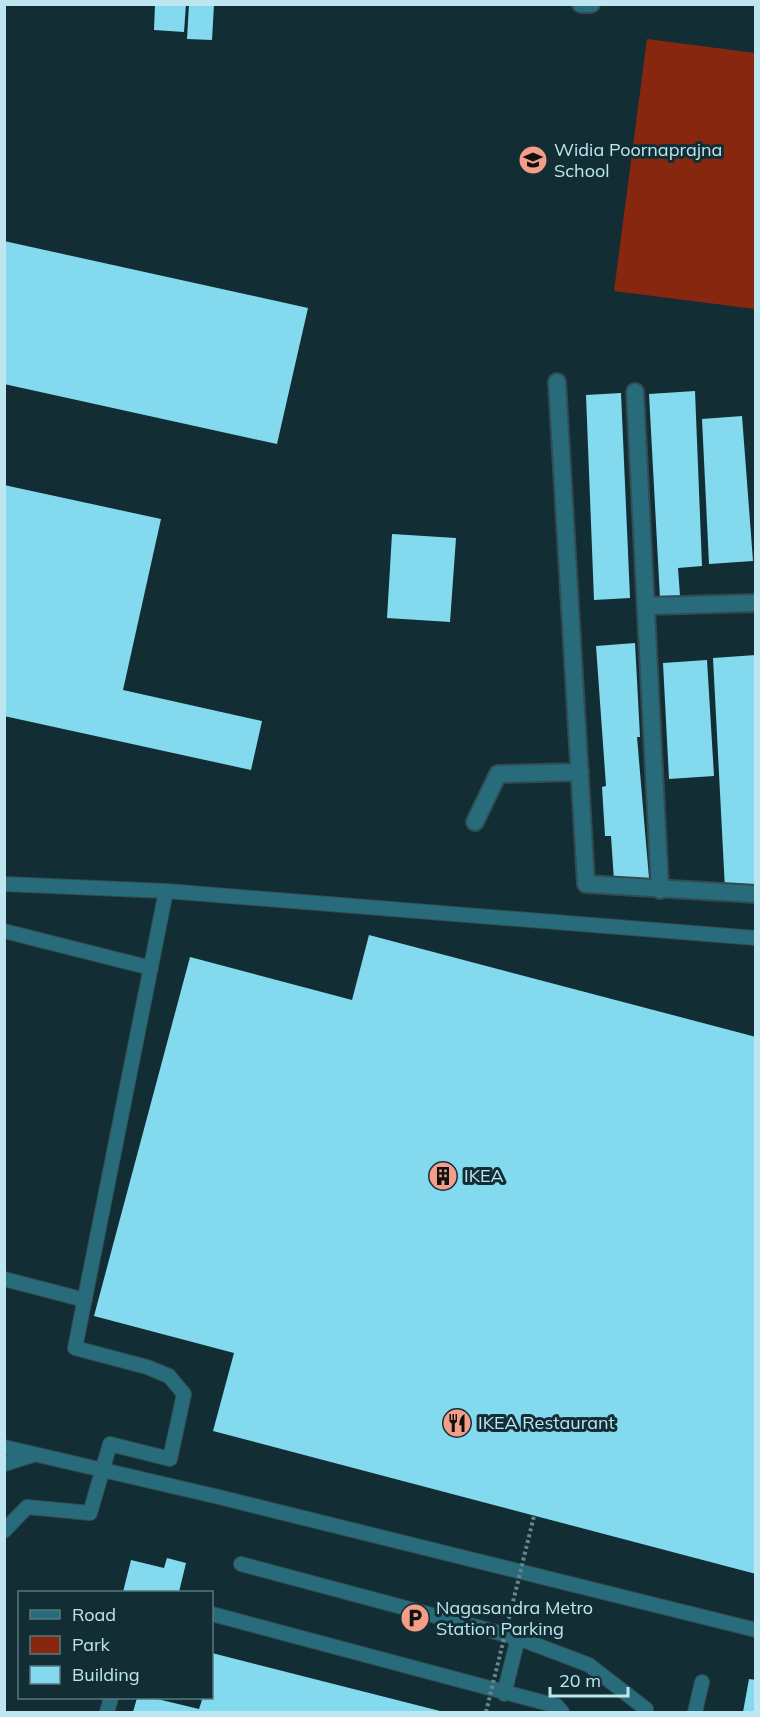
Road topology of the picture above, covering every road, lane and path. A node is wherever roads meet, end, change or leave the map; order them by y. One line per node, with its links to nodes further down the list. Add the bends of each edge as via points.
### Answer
1 (581, 4): 2 (street)
2 (591, 4)
3 (557, 382): 7 (street)
4 (635, 392): 6 (street)
5 (756, 603): 6 (street)
6 (646, 606): 10 (street)
7 (580, 772): 8 (street, via 498,774); 10 (street, via 586,884)
8 (475, 822)
9 (4, 884): 11 (lane)
10 (660, 890): 12 (street)
11 (166, 891): 14 (lane); 15 (lane)
12 (756, 894)
13 (4, 931): 15 (lane)
14 (756, 939)
15 (151, 968): 17 (lane)
16 (4, 1279): 17 (lane)
17 (85, 1300): 21 (lane, via 75,1348 169,1376 184,1394 170,1459 110,1444)
18 (4, 1447): 19 (lane)
19 (35, 1454): 20 (lane); 21 (lane)
20 (4, 1464)
21 (104, 1470): 23 (lane, via 90,1513 27,1507); 26 (lane)
22 (534, 1516): 31 (path, bridge)
23 (4, 1532)
24 (241, 1564): 27 (lane)
25 (213, 1614): 29 (lane)
26 (756, 1630)
27 (518, 1638): 29 (lane); 30 (lane, via 589,1665)
28 (702, 1682): 33 (lane)
29 (504, 1694): 32 (lane, via 557,1707)
30 (646, 1709)
31 (486, 1713)
32 (562, 1713)
33 (694, 1713)

